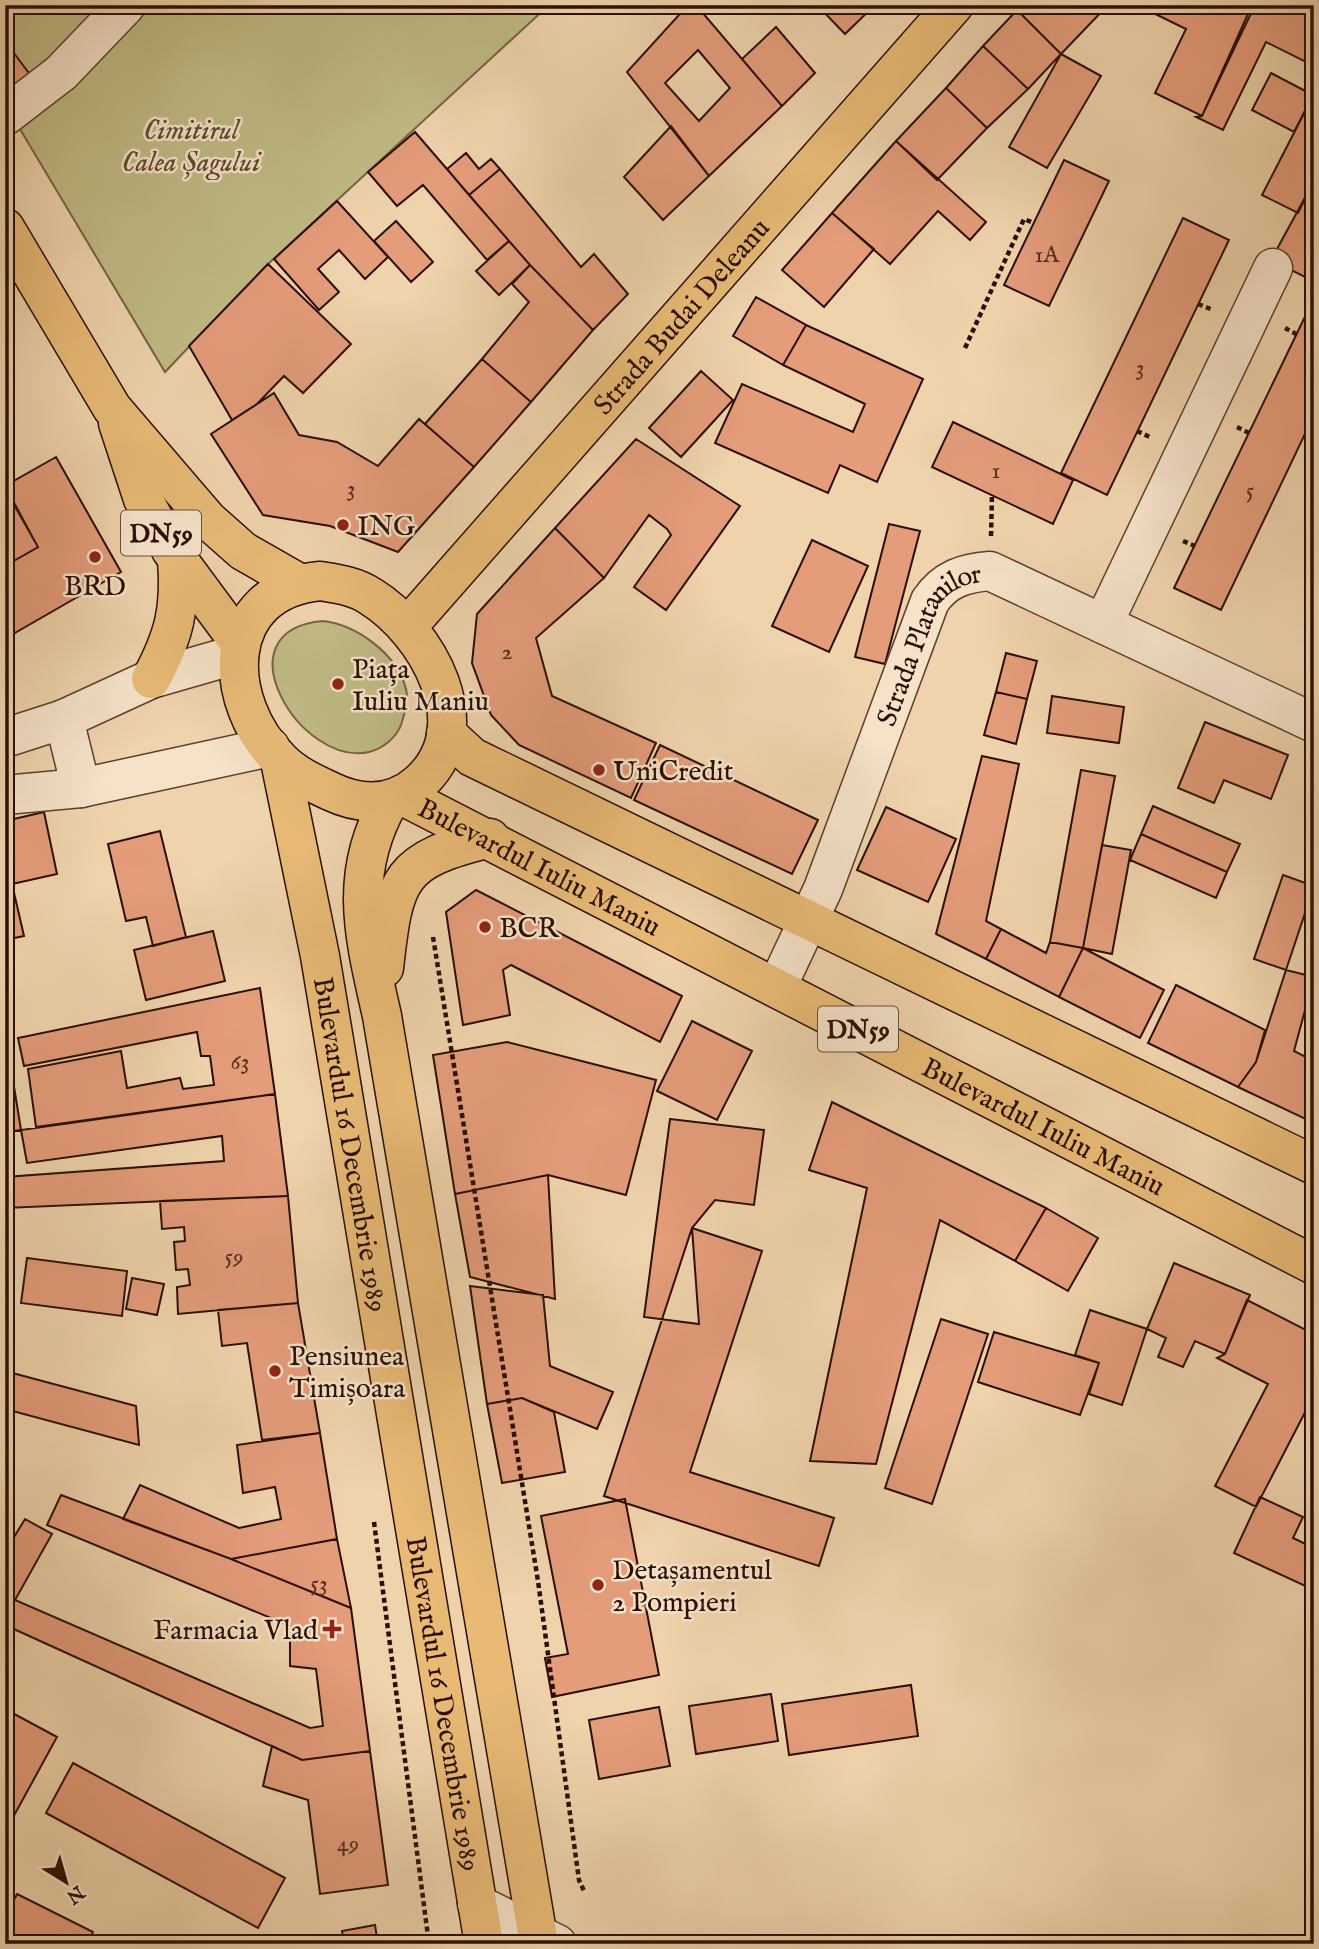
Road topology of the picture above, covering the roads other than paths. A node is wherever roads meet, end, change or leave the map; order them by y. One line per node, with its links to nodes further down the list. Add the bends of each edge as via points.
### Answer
1 (126, 5): 3 (street, via 61,73)
2 (954, 5): 10 (main road, Strada Budai Deleanu)
3 (5, 116)
4 (5, 228): 6 (main road, DN59)
5 (1273, 268): 9 (street)
6 (112, 408): 7 (main road, DN59, via 143,499); 8 (main road, DN59, via 208,520 243,551)
7 (177, 560): 11 (main road, DN59); 12 (main road, via 180,595 176,621)
8 (299, 583): 10 (main road, DN59, via 347,585 369,595); 11 (main road, DN59, via 262,605 249,619)
9 (1103, 624): 14 (street, Strada Platanilor); 22 (street, Strada Platanilor, via 990,571 966,573 937,591)
10 (408, 626): 15 (main road, DN59, via 437,674)
11 (238, 648): 12 (street); 17 (main road, DN59, via 244,695)
12 (151, 678): 13 (street)
13 (64, 719): 16 (street); 18 (street)
14 (1314, 723)
15 (446, 733): 20 (main road, DN59, via 431,770); 22 (main road, DN59, via 472,757)
16 (5, 738)
17 (275, 754): 18 (street); 20 (main road, DN59, via 312,783 337,794 371,802); 27 (main road, Bulevardul 16 Decembrie 1989, via 320,956)
18 (81, 788): 19 (street)
19 (5, 795)
20 (396, 797): 21 (main road, Bulevardul Iuliu Maniu / DN59); 24 (main road, Bulevardul 16 Decembrie 1989, via 369,842 364,865 367,948)
21 (490, 838): 23 (main road, Bulevardul Iuliu Maniu / DN59); 24 (main road, via 427,857 403,882 390,918)
22 (808, 920): 23 (street, Strada Platanilor); 25 (main road, DN59)
23 (777, 987): 26 (main road, Bulevardul Iuliu Maniu / DN59)
24 (382, 1016): 28 (main road, Bulevardul 16 Decembrie 1989)
25 (1314, 1166)
26 (1314, 1265)
27 (477, 1904): 28 (street); 29 (main road, Bulevardul 16 Decembrie 1989)
28 (544, 1941)
29 (484, 1944)

